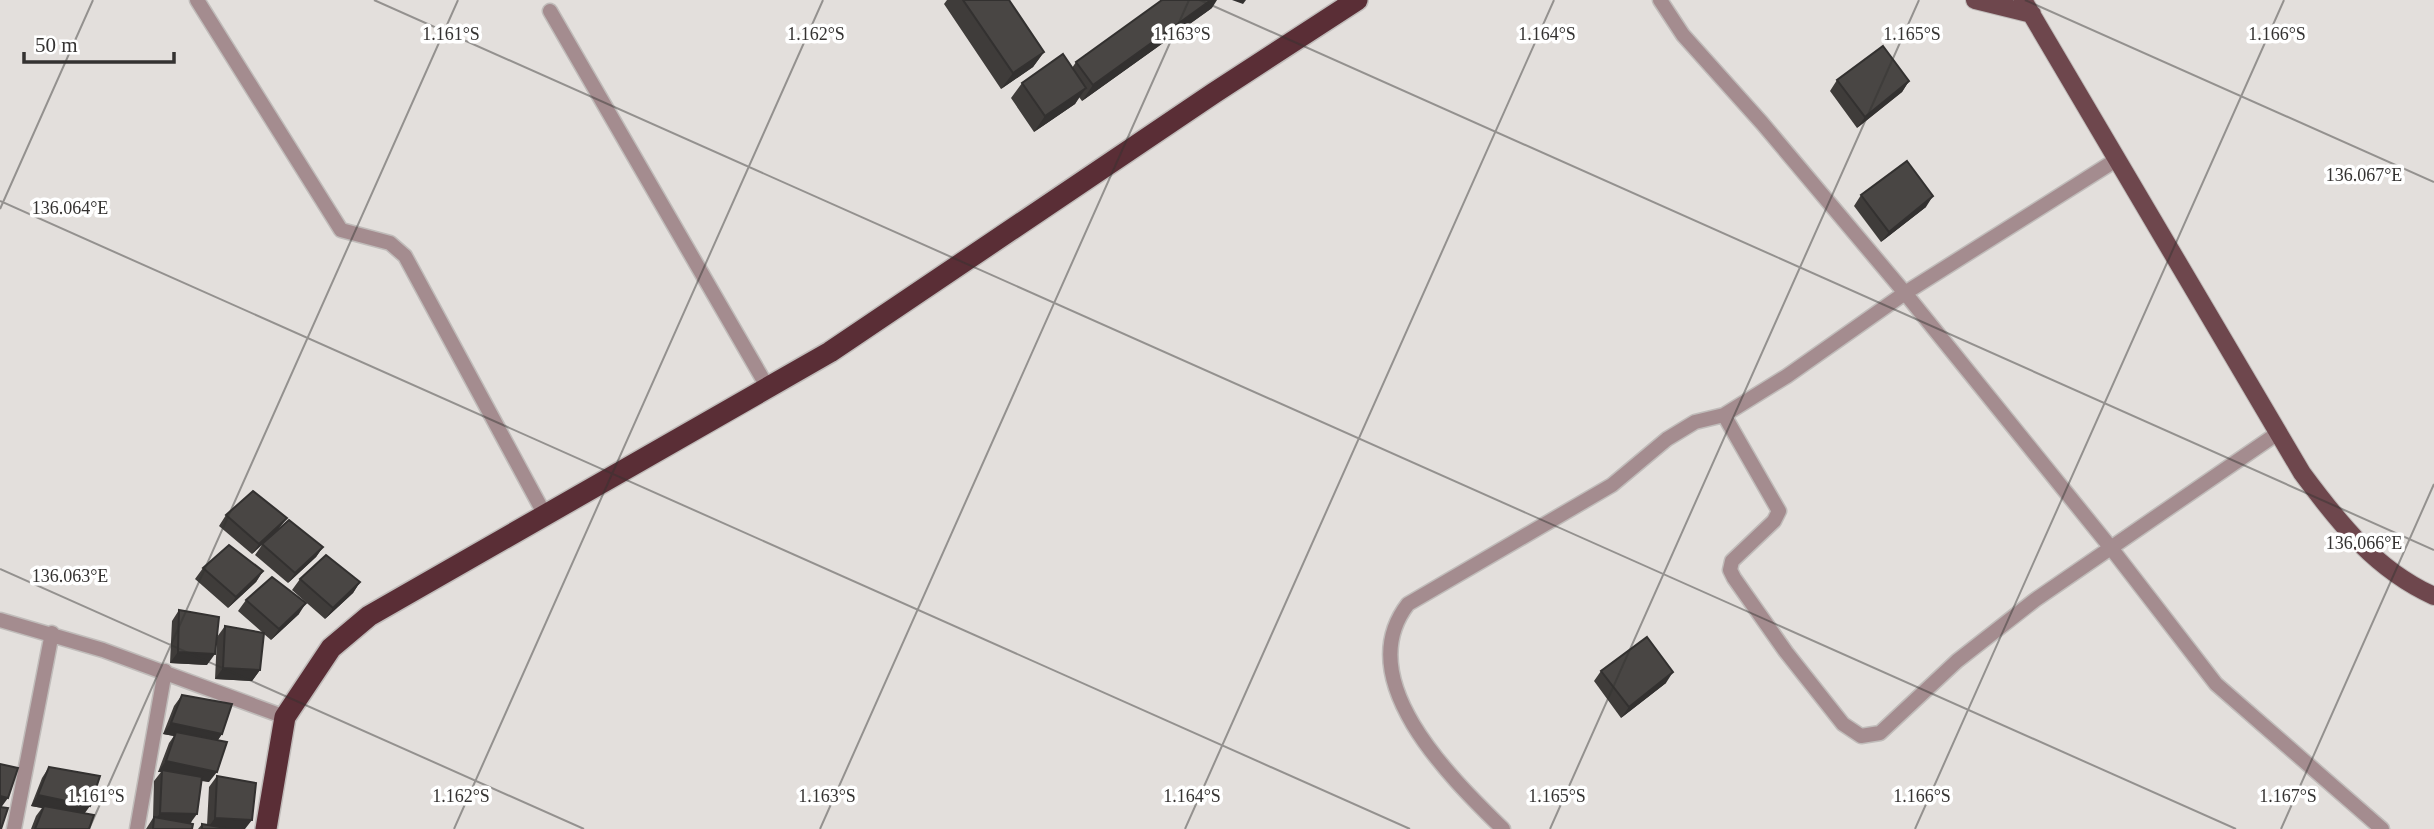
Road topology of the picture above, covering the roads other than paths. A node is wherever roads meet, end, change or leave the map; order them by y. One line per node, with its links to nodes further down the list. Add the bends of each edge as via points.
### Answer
1 (197, 0): 12 (street, via 341,230 390,243 405,256)
2 (1357, 0): 9 (highway, via 830,352)
3 (1660, 0): 8 (street, via 1683,35)
4 (1975, 0): 5 (main road)
5 (2028, 7): 7 (main road)
6 (550, 11): 9 (street)
7 (2116, 160): 8 (street); 11 (main road)
8 (1905, 293): 10 (street); 13 (street)
9 (768, 388): 12 (highway)
10 (1724, 415): 13 (street, via 1779,511 1732,561 1730,570 1786,652 1843,724 1861,736 1880,733 1957,660); 22 (street, via 1681,430 1612,485 1422,595 1398,618 1390,650 1394,682 1406,713 1460,786)
11 (2278, 433): 13 (street); 14 (main road, via 2336,520 2395,575)
12 (545, 515): 18 (highway, via 369,615 331,648)
13 (2111, 548): 23 (street, via 2216,684)
14 (2434, 596)
15 (0, 620): 16 (street)
16 (52, 633): 17 (street); 19 (street)
17 (165, 671): 18 (street); 20 (street)
18 (285, 717): 21 (highway)
19 (14, 829)
20 (137, 829)
21 (266, 829)
22 (1503, 829)
23 (2382, 829)

